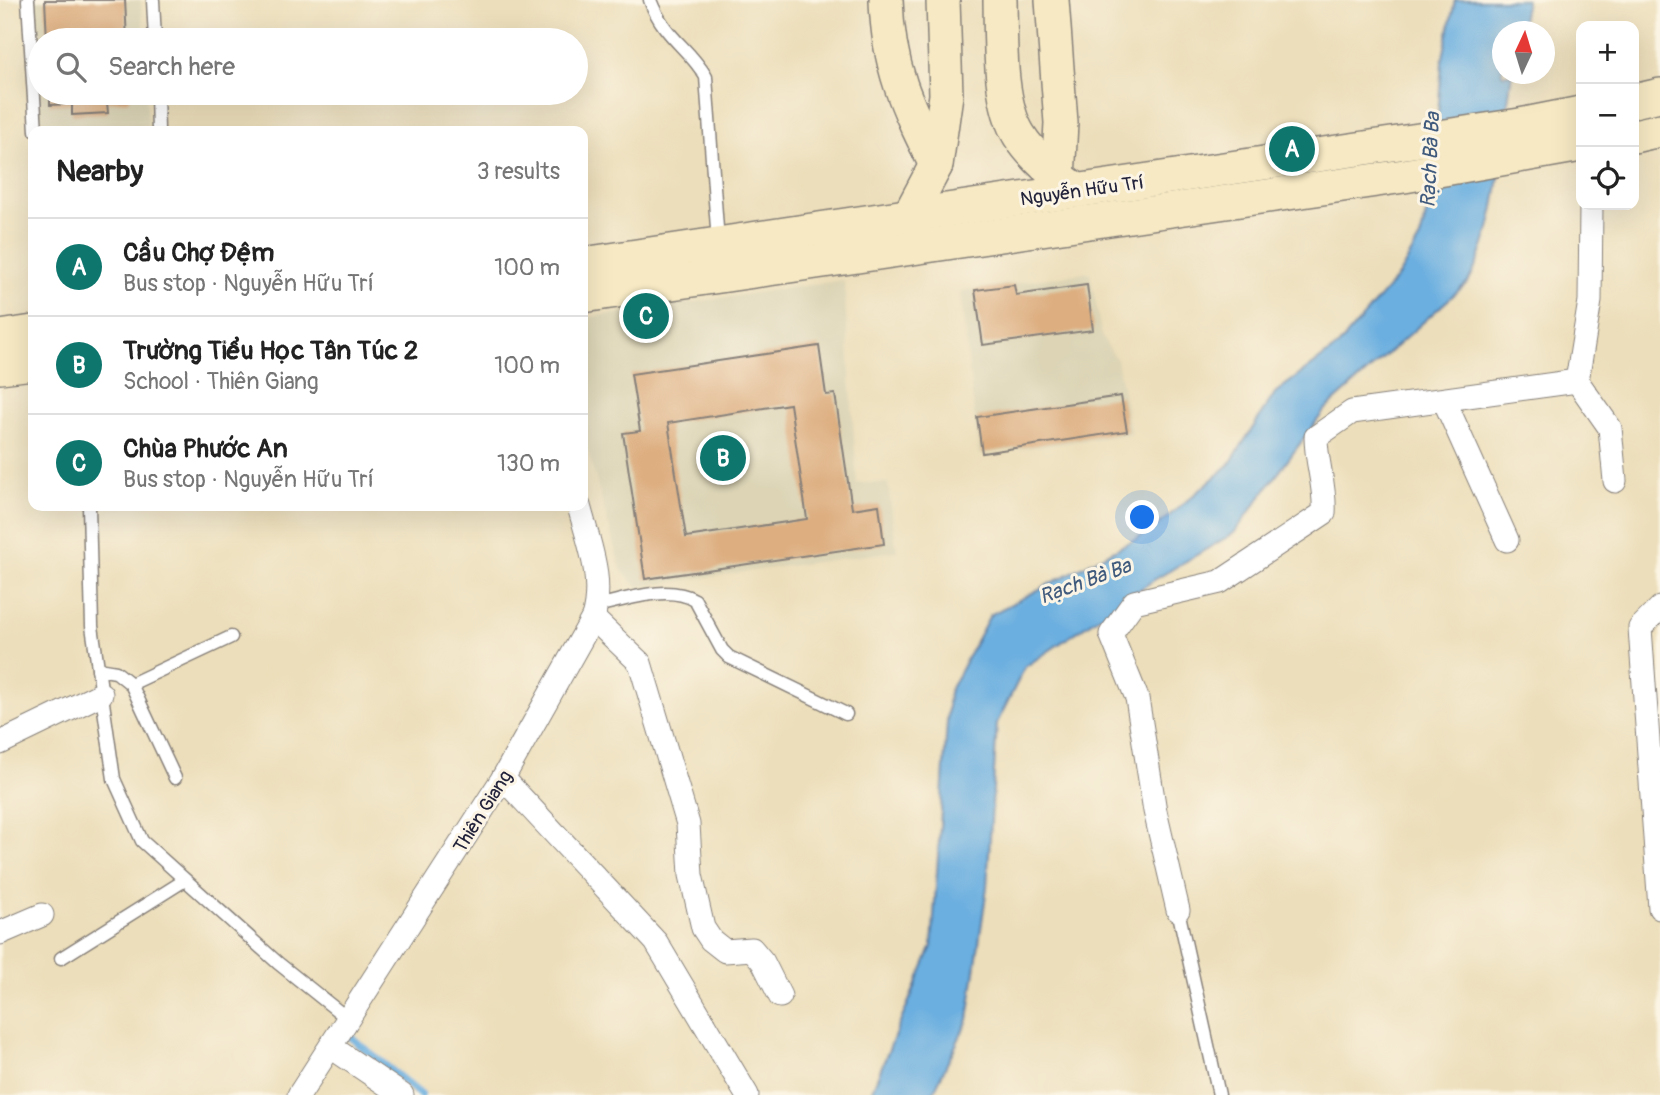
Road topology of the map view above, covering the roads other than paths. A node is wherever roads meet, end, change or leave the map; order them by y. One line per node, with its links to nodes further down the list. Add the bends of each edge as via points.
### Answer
1 (28, 0): 8 (lane)
2 (153, 0): 9 (lane)
3 (650, 0): 25 (lane, via 663,29 698,62 706,78)
4 (886, 0): 21 (main road, via 887,29 901,93)
5 (943, 0): 21 (main road, via 946,95)
6 (1000, 0): 22 (main road, via 1005,91 1018,134)
7 (1052, 0): 22 (main road)
8 (30, 28)
9 (154, 28)
10 (1660, 95): 11 (main road)
11 (1639, 100)
12 (34, 105): 15 (lane)
13 (157, 105): 16 (lane)
14 (1576, 115): 19 (main road, Nguyễn Hữu Trí)
15 (36, 126)
16 (158, 126)
17 (1660, 130): 18 (main road)
18 (1639, 134)
19 (1522, 141): 20 (main road, Nguyễn Hữu Trí); 22 (main road, Nguyễn Hữu Trí, via 1399,144); 27 (main road, Nguyễn Hữu Trí, via 1404,176)
20 (1576, 145)
21 (936, 165): 24 (main road)
22 (1068, 184): 24 (main road, Nguyễn Hữu Trí)
23 (1591, 210): 32 (street, via 1590,301)
24 (909, 216): 25 (main road, Nguyễn Hữu Trí)
25 (718, 246): 26 (main road, Nguyễn Hữu Trí)
26 (588, 263)
27 (588, 295)
28 (28, 333): 29 (main road)
29 (0, 337)
30 (28, 364): 31 (main road)
31 (0, 367)
32 (1577, 381): 33 (street); 34 (street, via 1610,428)
33 (1444, 400): 37 (street); 50 (street, via 1352,412 1316,437 1316,460 1326,496 1324,513 1220,582 1134,602 1111,634 1137,698 1155,811)
34 (1615, 481)
35 (89, 511): 41 (lane, via 92,626)
36 (580, 511): 39 (street, Thiên Giang, via 598,580)
37 (1507, 540)
38 (1660, 608): 49 (street, via 1640,628)
39 (594, 612): 44 (lane, via 670,592 688,596 695,600 729,657); 47 (street, Thiên Giang); 54 (street, via 640,663 651,694 688,824 691,875 703,928 725,951 752,949)
40 (231, 637): 42 (lane)
41 (98, 668): 42 (lane, via 116,672); 43 (lane)
42 (131, 684): 46 (lane)
43 (101, 694): 45 (street); 48 (lane, via 114,779 142,841)
44 (846, 714)
45 (0, 743)
46 (175, 778)
47 (503, 778): 55 (street, Thiên Giang); 59 (street, via 656,943)
48 (185, 880): 53 (lane); 55 (lane)
49 (1660, 908)
50 (1178, 910): 60 (lane)
51 (42, 915): 52 (street)
52 (0, 933)
53 (61, 958)
54 (780, 996)
55 (348, 1019): 56 (street, Thiên Giang)
56 (331, 1047): 57 (street, Thiên Giang); 58 (street)
57 (299, 1095)
58 (402, 1095)
59 (747, 1095)
60 (1219, 1095)

